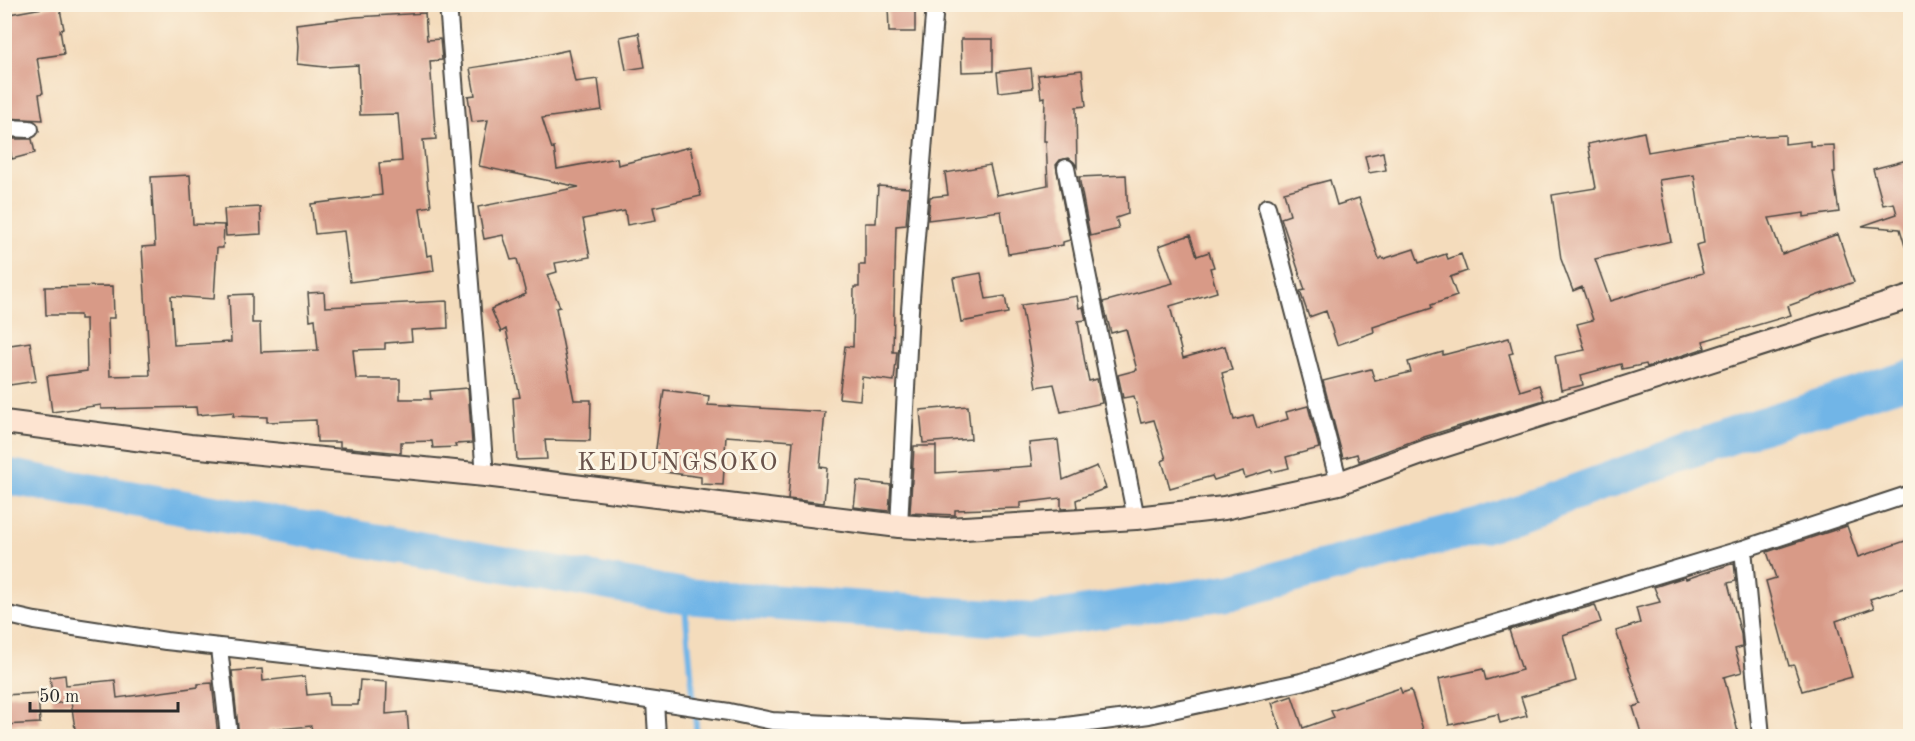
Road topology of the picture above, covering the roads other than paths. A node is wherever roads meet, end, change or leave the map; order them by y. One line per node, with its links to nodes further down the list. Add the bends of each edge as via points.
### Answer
1 (448, 4): 9 (street)
2 (935, 4): 13 (street, via 910,310)
3 (4, 128): 4 (street)
4 (30, 129)
5 (1066, 168): 12 (street)
6 (1267, 207): 10 (street)
7 (1911, 297): 10 (street, via 1427,451)
8 (4, 422): 9 (street, via 190,446)
9 (485, 475): 13 (street)
10 (1339, 483): 12 (street, via 1224,508)
11 (1911, 495): 14 (street)
12 (1136, 518): 13 (street, via 947,529)
13 (898, 526)
14 (1743, 549): 18 (street, via 1365,664 1281,687 1149,715 999,730 858,724); 21 (street)
15 (4, 614): 16 (street)
16 (219, 648): 17 (street, via 498,678); 19 (street)
17 (660, 703): 18 (street, via 729,712); 20 (street)
18 (774, 729)
19 (229, 736)
20 (657, 736)
21 (1761, 736)

